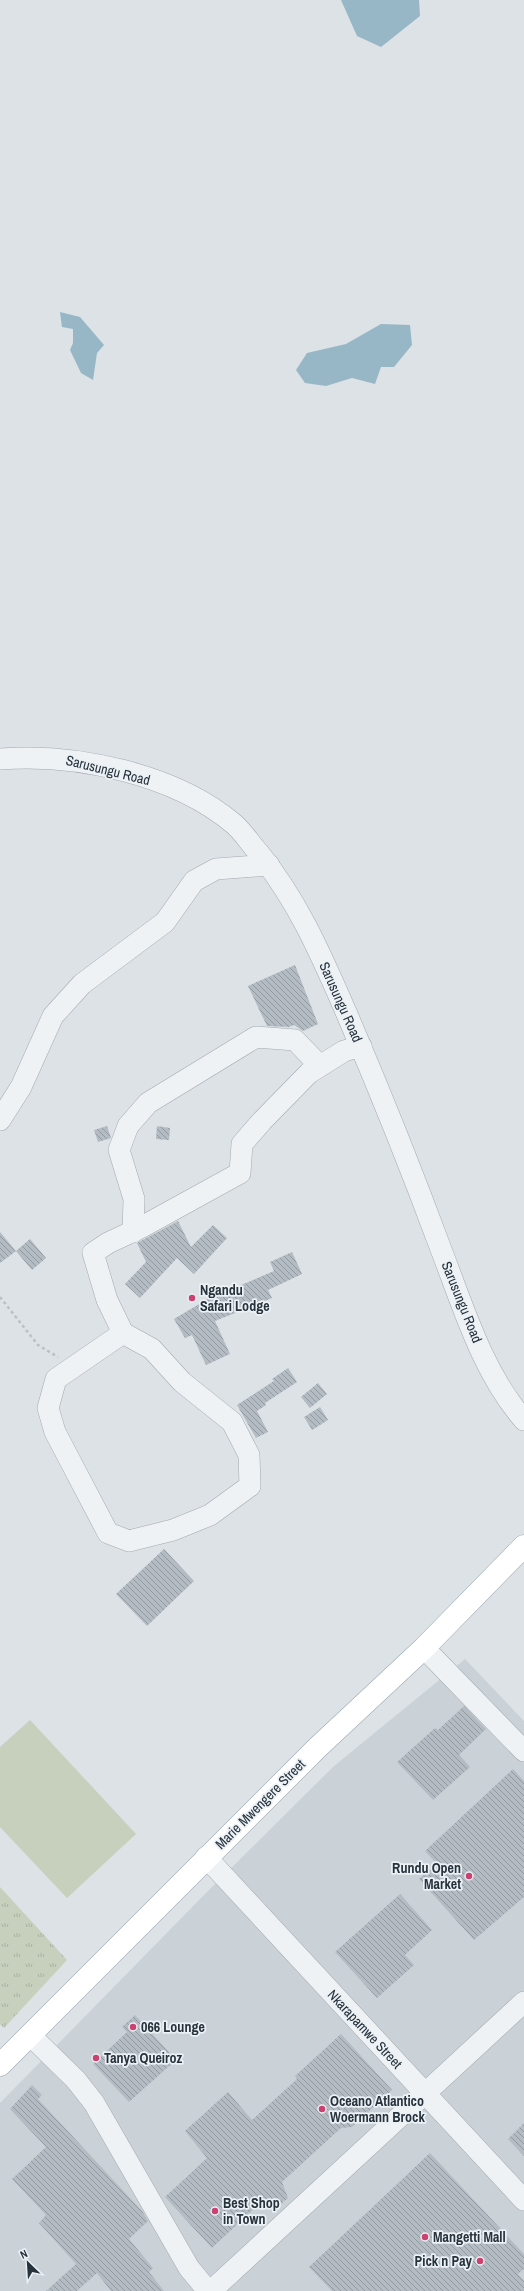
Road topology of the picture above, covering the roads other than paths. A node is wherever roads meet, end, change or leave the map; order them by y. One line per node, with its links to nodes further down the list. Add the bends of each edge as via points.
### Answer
1 (0, 759): 2 (street, Sarusungu Road, via 64,759 164,784 212,807 236,826)
2 (269, 866): 3 (street, Sarusungu Road, via 302,914); 5 (street, via 216,868 194,881 165,922 82,984 53,1016 21,1087)
3 (360, 1046): 4 (street, via 344,1051); 8 (street, Sarusungu Road, via 477,1341 494,1377)
4 (320, 1066): 6 (street, via 309,1072 242,1144 240,1173); 6 (street, via 295,1040 256,1037 148,1103 128,1126 119,1150 134,1199)
5 (0, 1120)
6 (133, 1232): 7 (street, via 108,1243 94,1253 107,1300)
7 (123, 1333): 7 (street, via 56,1379 48,1408 55,1432 108,1533 129,1541 173,1530 210,1515 250,1486 249,1455 232,1422 182,1382 152,1349)
8 (524, 1420)
9 (524, 1546): 10 (main road, Marie Mwengere Street)
10 (424, 1648): 11 (street); 12 (main road, Marie Mwengere Street, via 316,1748)
11 (524, 1751)
12 (206, 1857): 14 (main road, Marie Mwengere Street); 16 (street, Nkarapamwe Street)
13 (524, 2002): 16 (street)
14 (30, 2035): 15 (main road, Marie Mwengere Street); 18 (street, via 76,2080 94,2103 189,2268)
15 (0, 2065)
16 (425, 2094): 17 (street, Nkarapamwe Street); 18 (street)
17 (524, 2200)
18 (210, 2291)

